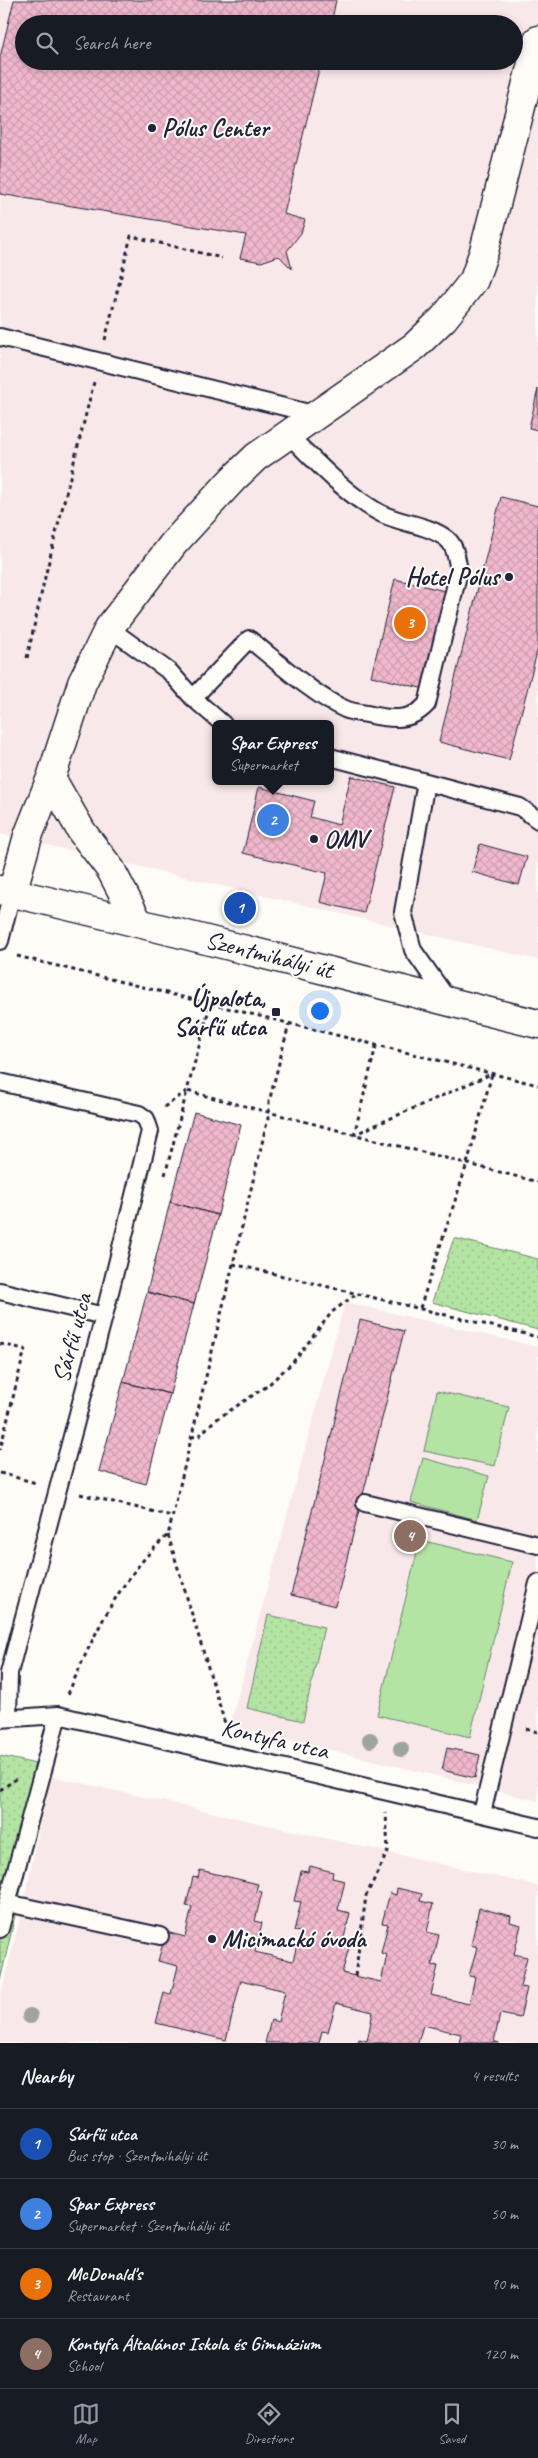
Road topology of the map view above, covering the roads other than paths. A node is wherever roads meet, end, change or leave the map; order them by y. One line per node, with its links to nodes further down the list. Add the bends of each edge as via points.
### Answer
1 (537, 45): 3 (street, via 474,280 444,318 415,346)
2 (0, 337): 3 (lane)
3 (317, 415): 4 (street)
4 (287, 434): 5 (street, via 233,479 174,543); 6 (lane, via 342,485 382,514 435,532 449,540 456,553 460,571 427,704 420,712 405,718 388,719 345,709 312,689 250,639)
5 (109, 628): 6 (lane, via 170,672); 9 (street, via 82,683)
6 (193, 698): 7 (lane)
7 (218, 720)
8 (334, 758): 10 (lane)
9 (51, 778): 12 (street); 13 (street, via 82,832 111,870)
10 (426, 782): 11 (lane, via 520,807); 15 (lane, via 402,912 412,950)
11 (538, 820)
12 (6, 892): 13 (street, Szentmihályi út); 14 (lane)
13 (138, 922): 15 (street, Szentmihályi út)
14 (5, 948)
15 (451, 1003): 16 (street, Szentmihályi út)
16 (538, 1024)
17 (0, 1082): 19 (lane, Sárfű utca, via 146,1118 150,1131)
18 (0, 1291): 19 (lane)
19 (104, 1316): 24 (lane, Sárfű utca, via 9,1672)
20 (365, 1503): 21 (lane)
21 (538, 1545)
22 (538, 1583): 25 (lane)
23 (58, 1715): 24 (lane, Kontyfa utca); 25 (lane, Kontyfa utca); 27 (lane)
24 (4, 1718)
25 (482, 1813): 26 (lane, Kontyfa utca)
26 (538, 1827)
27 (7, 1903): 28 (lane); 29 (lane)
28 (0, 1930)
29 (160, 1936)

